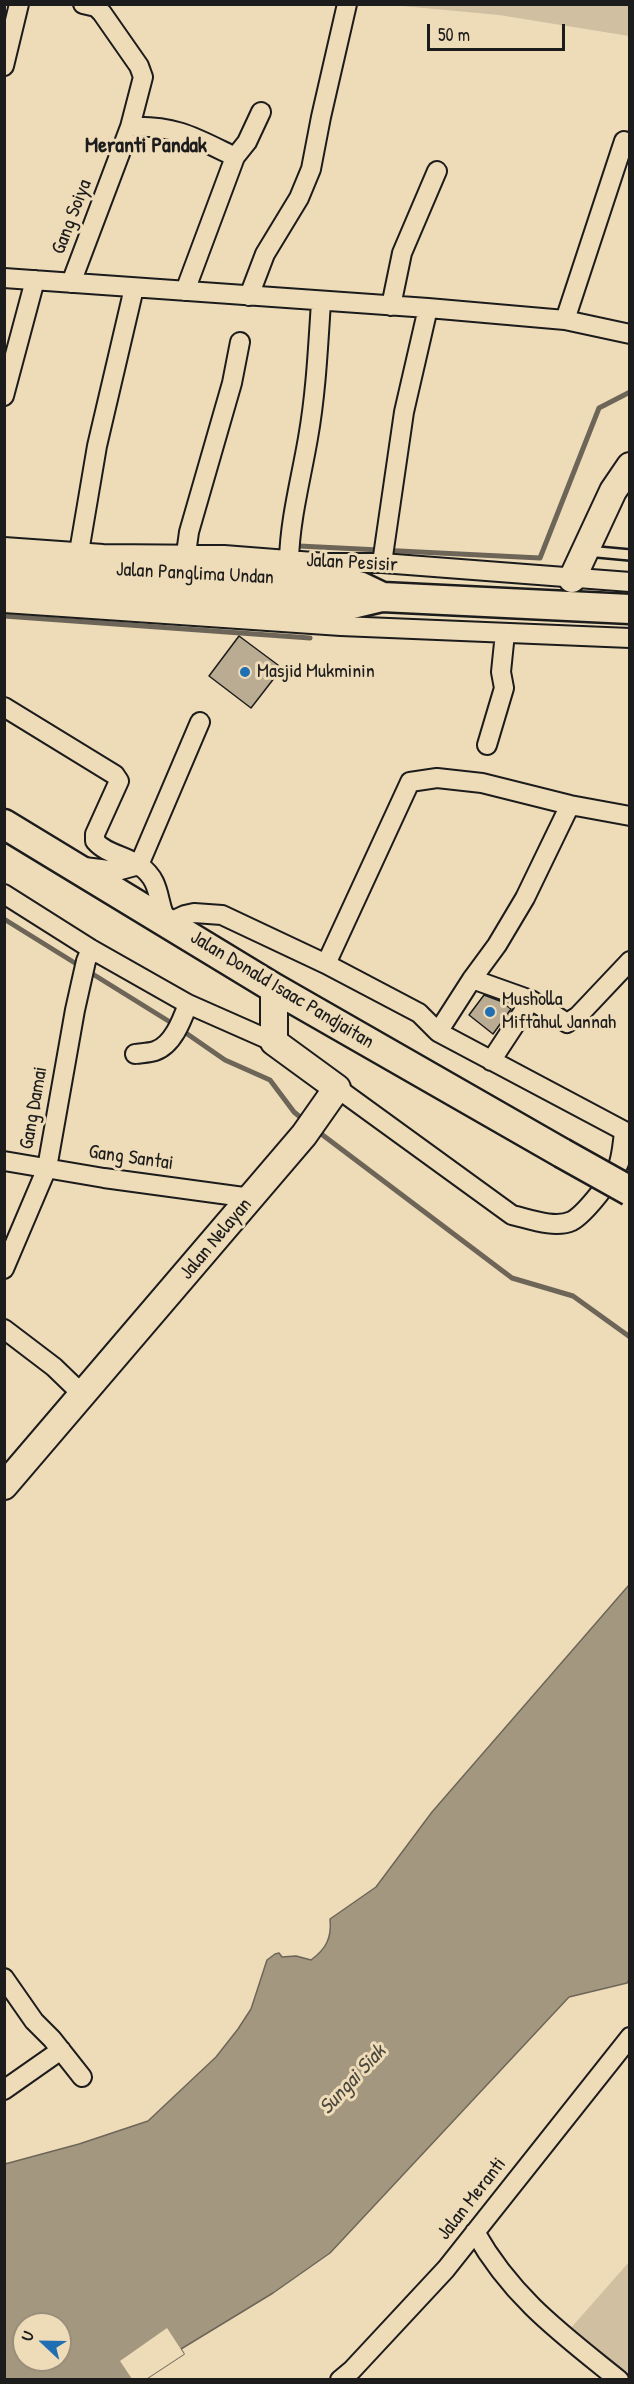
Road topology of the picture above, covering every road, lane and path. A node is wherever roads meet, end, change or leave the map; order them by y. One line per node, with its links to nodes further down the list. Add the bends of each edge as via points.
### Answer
1 (19, 4): 4 (street)
2 (347, 4): 15 (street, via 311,169 299,198 265,254)
3 (92, 5): 6 (street, Gang Soiya, via 142,71)
4 (4, 66)
5 (261, 112): 8 (street)
6 (130, 127): 8 (street, via 174,129); 12 (street, Gang Soiya)
7 (624, 141): 19 (street)
8 (236, 157): 14 (street)
9 (437, 171): 17 (street, via 402,253)
10 (4, 278): 11 (street)
11 (35, 280): 12 (street); 22 (street)
12 (71, 283): 13 (street)
13 (134, 288): 14 (street); 24 (street)
14 (184, 291): 15 (street)
15 (249, 296): 16 (street)
16 (321, 302): 17 (street); 26 (street, via 308,436)
17 (391, 306): 18 (street)
18 (428, 308): 19 (street); 30 (street, via 404,412)
19 (566, 320): 20 (street)
20 (630, 334)
21 (240, 342): 25 (street)
22 (4, 396)
23 (630, 466): 27 (main road, via 613,491)
24 (80, 543): 25 (street, Jalan Pesisir); 29 (street, Jalan Pesisir)
25 (187, 544): 26 (street, Jalan Pesisir)
26 (289, 546): 30 (street, Jalan Pesisir)
27 (587, 551): 28 (lane); 31 (main road)
28 (630, 555)
29 (15, 556): 34 (main road, Jalan Panglima Undan, via 341,583)
30 (383, 560): 31 (street, Jalan Pesisir)
31 (572, 579): 32 (street, Jalan Pesisir)
32 (630, 582)
33 (4, 586): 35 (main road, Jalan Panglima Undan)
34 (382, 597): 37 (main road, Jalan Panglima Undan, via 336,608); 38 (main road, Jalan Panglima Undan)
35 (101, 602): 36 (street); 37 (main road, Jalan Panglima Undan)
36 (4, 603)
37 (145, 604): 39 (street, via 341,626)
38 (630, 609)
39 (505, 633): 40 (street); 43 (street, via 501,672 504,688)
40 (630, 638)
41 (4, 707): 47 (street, via 116,775 119,781 95,841 110,853)
42 (200, 722): 47 (street)
43 (487, 745)
44 (570, 805): 45 (street); 53 (street, via 482,783 437,778 410,782); 54 (street, via 525,898)
45 (630, 816)
46 (4, 824): 48 (main road, Jalan Donald Isaac Pandjaitan)
47 (139, 865): 48 (street, via 117,871); 50 (street, via 157,888)
48 (76, 866): 50 (main road, Jalan Donald Isaac Pandjaitan)
49 (4, 894): 51 (street)
50 (168, 923): 53 (street, via 194,913 222,915); 55 (main road, Jalan Donald Isaac Pandjaitan)
51 (89, 955): 57 (street); 65 (street, Gang Damai, via 75,1010)
52 (630, 961): 56 (street, via 567,1023)
53 (326, 964): 58 (street, via 419,1013)
54 (472, 979): 56 (street); 58 (street)
55 (274, 988): 59 (main road); 66 (main road, Jalan Donald Isaac Pandjaitan, bridge)
56 (531, 1000): 61 (street)
57 (185, 1012): 59 (street); 60 (street, via 171,1039 156,1051)
58 (438, 1032): 61 (street)
59 (274, 1042): 62 (main road)
60 (135, 1054)
61 (491, 1061): 63 (street)
62 (337, 1088): 63 (street, via 512,1215 547,1223 571,1221 582,1212 618,1165); 67 (main road, Jalan Nelayan, via 323,1111)
63 (627, 1132)
64 (4, 1161): 65 (street, Gang Santai)
65 (47, 1168): 67 (street, Gang Santai); 68 (street, Gang Damai)
66 (630, 1191)
67 (250, 1198): 70 (main road, Jalan Nelayan)
68 (4, 1269)
69 (4, 1329): 70 (street)
70 (84, 1396): 71 (main road, Jalan Nelayan)
71 (4, 1486)
72 (4, 1978): 74 (street, via 34,2021)
73 (630, 2037): 77 (street, Jalan Meranti)
74 (61, 2050): 75 (street); 76 (street)
75 (82, 2077)
76 (4, 2090)
77 (475, 2232): 78 (street, Jalan Meranti, via 446,2269); 79 (street, via 491,2261 547,2322)
78 (340, 2379)
79 (619, 2379)

